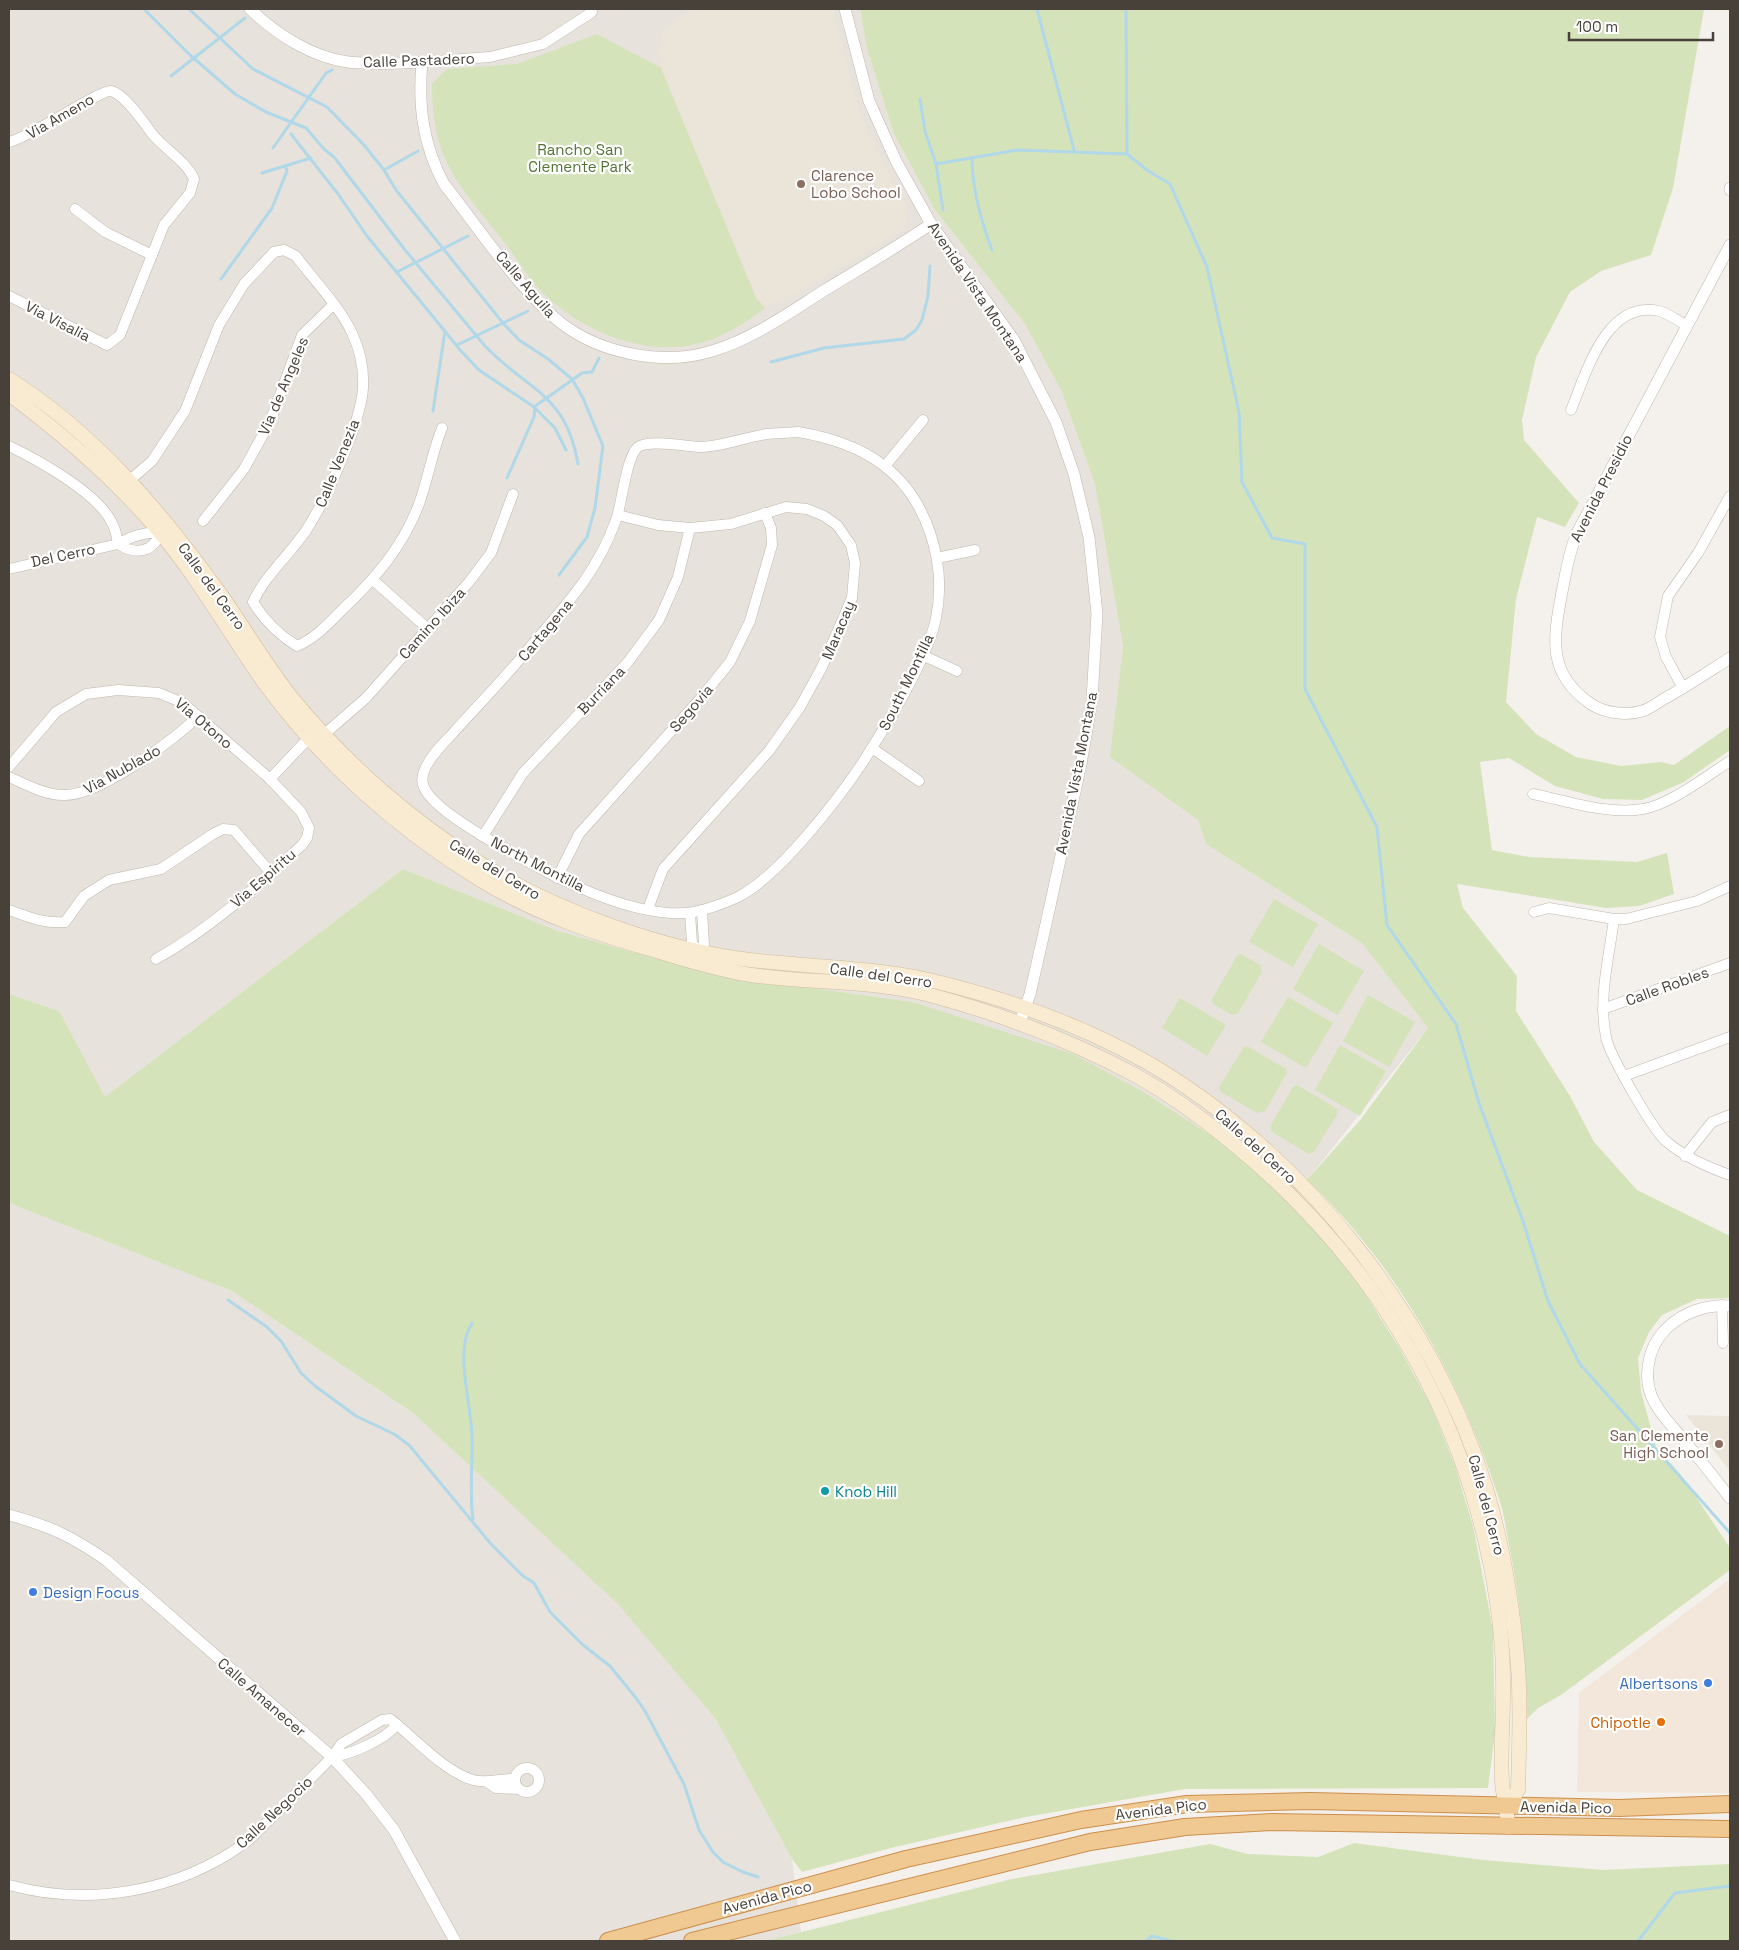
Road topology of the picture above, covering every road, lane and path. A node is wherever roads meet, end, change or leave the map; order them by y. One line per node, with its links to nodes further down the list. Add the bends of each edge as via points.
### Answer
1 (250, 9): 4 (street, Calle Pastadero, via 298,44 323,55 347,62)
2 (845, 9): 7 (street, Avenida Vista Montana, via 873,110 896,161)
3 (592, 12): 4 (street, Calle Pastadero, via 543,44 490,57)
4 (422, 62): 7 (street, Calle Aguila, via 419,96 426,143 444,184 528,291 562,324 607,347 661,357 712,352 768,326)
5 (9, 142): 9 (street, Via Ameno, via 59,119 101,92 110,91 121,96 162,145 189,168 194,179 190,193 164,225)
6 (75, 209): 9 (street, via 105,232)
7 (932, 224): 62 (street, Avenida Vista Montana, via 1014,340 1035,379 1056,422 1074,474 1089,536 1097,614 1092,700 1046,924)
8 (1730, 245): 12 (street, Avenida Presidio)
9 (152, 255): 10 (street, Via Visalia, via 120,335 107,345)
10 (9, 296)
11 (333, 305): 21 (street, Calle Venezia, via 296,256 284,250 274,252 244,284 219,325 185,411 170,436 152,461); 26 (street, Via de Angeles, via 302,335 270,422 244,469); 33 (street, Calle Venezia, via 352,332 362,365 363,390 353,430 312,522 291,553 260,588 253,602 282,637 297,646 311,640)
12 (1686, 325): 15 (street, via 1658,311 1637,311 1617,320 1602,339); 38 (street, Avenida Presidio, via 1577,533 1554,631 1556,657 1564,680 1597,709 1618,714 1642,711)
13 (9, 379): 21 (main road, Calle del Cerro, via 74,429)
14 (9, 394): 21 (main road, Calle del Cerro)
15 (1571, 410)
16 (922, 420): 20 (street)
17 (442, 428): 33 (street, Calle Venezia, via 420,503 404,539)
18 (9, 446): 29 (street, via 67,477 113,524)
19 (635, 450): 20 (street, South Montilla, via 644,444 705,447 768,434 798,432 825,436 859,450); 25 (street, Cartagena)
20 (884, 466): 31 (street, South Montilla, via 909,491 928,526)
21 (125, 484): 28 (main road, Calle del Cerro)
22 (513, 494): 34 (street, Camino Ibiza, via 491,553)
23 (1730, 496): 38 (street, via 1698,553 1668,596 1660,637 1666,657)
24 (765, 513): 27 (street, Maracay, via 731,524); 52 (street, Segovia, via 771,528 772,545 750,621 730,662 579,834); 54 (street, Maracay, via 786,507 807,509 837,525 851,545 855,563 852,598 822,667 800,707 768,751 663,870)
25 (618, 515): 27 (street, Maracay, via 658,525); 48 (street, Cartagena, via 606,548 588,578 505,678 438,750 424,771)
26 (203, 521)
27 (690, 528): 50 (street, Burriana, via 678,577 659,620 628,662 523,773)
28 (165, 530): 29 (street, Del Cerro, via 129,537); 29 (street, via 157,541 140,552); 40 (main road, Calle del Cerro, via 224,600 293,699); 41 (main road, Calle del Cerro, via 264,681)
29 (118, 544): 32 (street, Del Cerro)
30 (975, 550): 31 (street)
31 (937, 558): 35 (street, South Montilla, via 935,620)
32 (9, 569)
33 (374, 580): 34 (street)
34 (427, 628): 40 (street, Camino Ibiza, via 366,698)
35 (922, 656): 37 (street); 42 (street, South Montilla)
36 (1730, 658): 38 (street, Avenida Presidio)
37 (957, 671)
38 (1683, 688)
39 (198, 716): 44 (street, Via Otono, via 173,697 159,693 118,690 86,694 56,712); 45 (street, Via Nublado, via 170,742 78,793 63,796); 46 (street, Via Otono)
40 (324, 734): 41 (street, Camino Ibiza); 59 (main road, Calle del Cerro, via 373,784 486,867 538,896)
41 (311, 740): 46 (street, Camino Ibiza, via 303,744); 59 (main road, Calle del Cerro, via 364,794 432,847 529,907 620,941)
42 (872, 748): 47 (street); 56 (street, South Montilla, via 832,805 766,877 740,896)
43 (1730, 761): 49 (street, via 1676,796 1644,809 1608,810)
44 (9, 766)
45 (9, 776)
46 (270, 779): 51 (street, Via Espiritu, via 301,812 308,828 305,841)
47 (919, 782)
48 (424, 789): 50 (street, North Montilla, via 453,816)
49 (1533, 794)
50 (483, 836): 52 (street, North Montilla)
51 (271, 873): 55 (street, via 234,830 223,829 161,869 108,880 84,896 65,922 35,920); 60 (street, Via Espiritu, via 180,945)
52 (557, 878): 54 (street, North Montilla, via 614,901)
53 (1730, 886): 58 (street, via 1689,903)
54 (648, 909): 56 (street, North Montilla)
55 (9, 910)
56 (696, 911): 59 (street, via 704,945)
57 (1534, 912): 58 (street, via 1550,908)
58 (1614, 919): 63 (street)
59 (697, 957): 62 (main road, Calle del Cerro, via 890,973 928,980); 64 (main road, Calle del Cerro, via 746,974 919,992)
60 (156, 958)
61 (1730, 963): 63 (street, Calle Robles)
62 (1024, 1008): 64 (street, Avenida Vista Montana); 80 (main road, Calle del Cerro, via 1092,1034 1150,1064 1221,1113 1276,1160 1348,1235 1422,1343 1471,1444 1487,1491 1500,1549 1518,1666 1518,1790)
63 (1603, 1009): 66 (street, via 1606,1038)
64 (1020, 1022): 80 (main road, Calle del Cerro, via 1084,1049 1142,1079 1206,1122 1268,1172 1337,1243 1370,1286 1441,1410 1478,1513 1499,1627 1503,1674 1502,1787)
65 (1730, 1037): 66 (street)
66 (1624, 1076): 68 (street, via 1665,1141)
67 (1730, 1115): 68 (street, via 1712,1122)
68 (1685, 1156): 69 (street)
69 (1730, 1175)
70 (1726, 1306): 71 (street); 72 (street, via 1699,1309 1678,1317 1661,1334 1650,1356 1647,1379 1655,1404)
71 (1723, 1343)
72 (1730, 1498)
73 (9, 1515): 75 (street, Calle Amanecer, via 40,1523 78,1540 106,1560)
74 (397, 1724): 75 (street, via 392,1731 350,1754); 75 (street, Calle Negocio, via 390,1719 382,1720 341,1744); 77 (street, via 446,1767 473,1780)
75 (332, 1758): 83 (street, Calle Negocio, via 246,1842 192,1873 151,1888 115,1894 73,1895); 84 (street, Calle Amanecer, via 394,1830)
76 (514, 1779): 77 (street, via 498,1778); 78 (street); 78 (street, via 518,1772 527,1768 538,1775 536,1789 527,1793)
77 (487, 1782): 78 (street, via 496,1788)
78 (518, 1789)
79 (1730, 1804): 80 (highway, Avenida Pico, via 1618,1808)
80 (1508, 1806): 81 (main road, Calle del Cerro); 85 (highway, Avenida Pico, via 1310,1801 1187,1804 1081,1820 906,1859)
81 (1508, 1827): 82 (highway, Avenida Pico); 86 (highway, Avenida Pico, via 1272,1822 1184,1827 1090,1842)
82 (1730, 1829)
83 (9, 1885)
84 (455, 1941)
85 (608, 1941)
86 (692, 1941)

